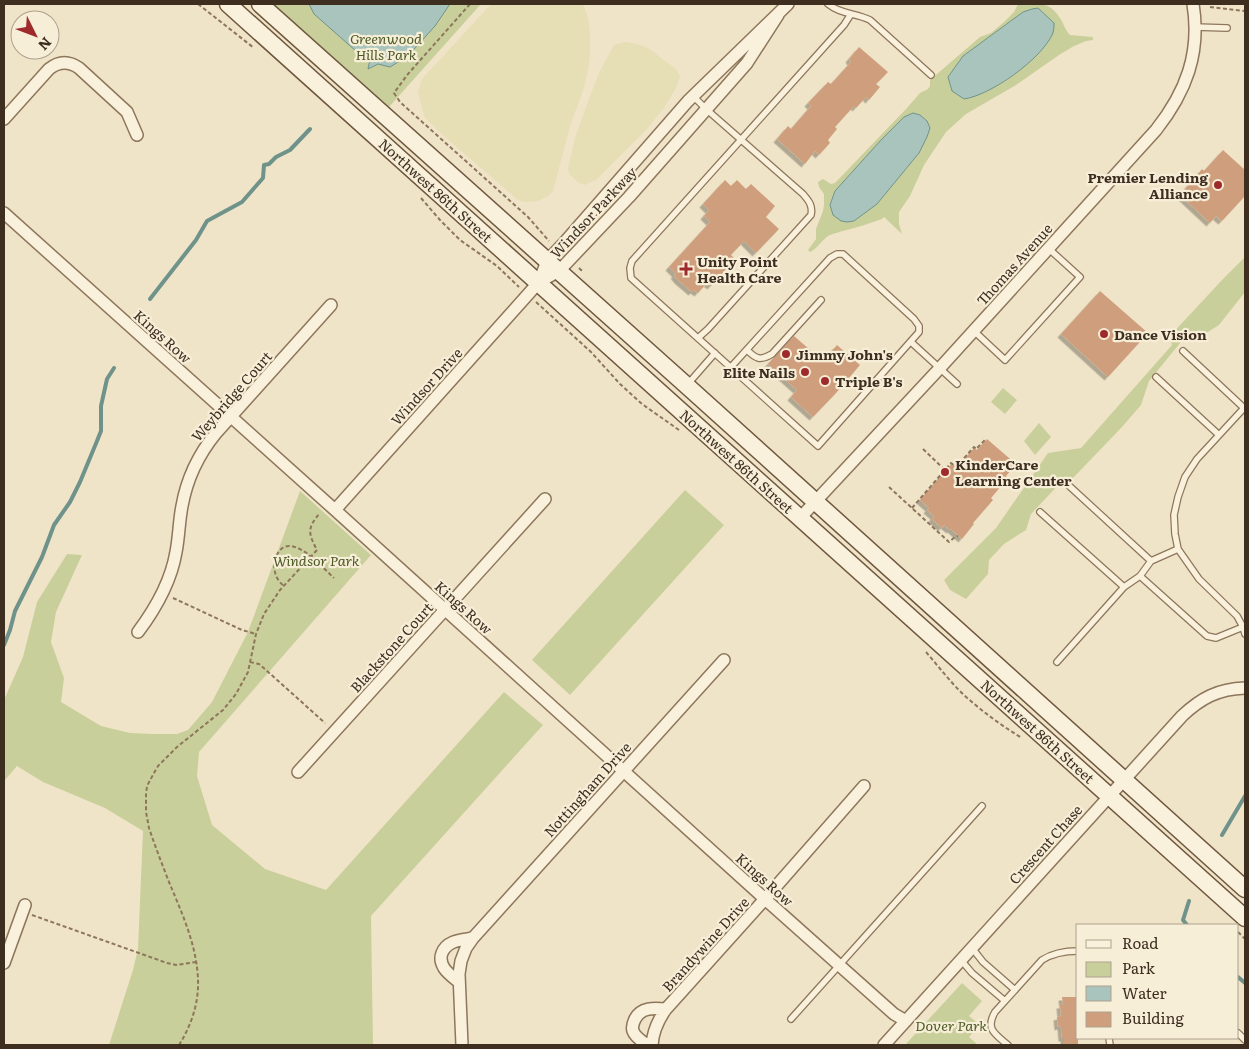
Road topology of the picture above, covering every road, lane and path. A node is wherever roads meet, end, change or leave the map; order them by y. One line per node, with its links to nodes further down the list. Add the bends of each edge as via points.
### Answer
1 (198, 4): 14 (path)
2 (228, 4): 26 (main road, Northwest 86th Street)
3 (260, 4): 25 (main road, Northwest 86th Street)
4 (470, 4): 23 (path, via 394,93 400,102 528,217)
5 (788, 4): 10 (street, Windsor Parkway)
6 (828, 4): 11 (lane)
7 (1193, 4): 12 (street, Thomas Avenue)
8 (1210, 7): 9 (path)
9 (1245, 11)
10 (778, 14): 16 (street, Windsor Parkway); 17 (street, Windsor Parkway, via 747,63)
11 (851, 14): 15 (lane, via 870,20); 20 (lane)
12 (1195, 27): 13 (lane); 24 (street, Thomas Avenue, via 1193,57 1187,77 1168,115)
13 (1226, 28)
14 (257, 50)
15 (931, 75)
16 (693, 96): 17 (lane); 25 (street, Windsor Parkway, via 563,244)
17 (706, 109): 20 (lane); 25 (street, Windsor Parkway, via 629,197)
18 (4, 118): 19 (street, via 49,69 58,63 72,63 127,112)
19 (137, 135)
20 (741, 140): 32 (lane, via 632,261 631,278); 32 (lane, via 810,202 811,215)
21 (421, 198): 27 (path, via 460,240 497,266)
22 (4, 213): 42 (street, Kings Row)
23 (547, 239)
24 (1048, 248): 31 (street, Thomas Avenue); 31 (lane, via 1080,277 1068,291 1005,360)
25 (553, 266): 26 (street, Windsor Parkway); 41 (main road, Northwest 86th Street)
26 (538, 282): 52 (street, Windsor Drive); 55 (main road, Northwest 86th Street)
27 (518, 286)
28 (821, 300): 34 (lane, via 772,354 760,359)
29 (538, 304): 43 (path, via 642,404)
30 (331, 306): 42 (street, Weybridge Court)
31 (974, 331): 38 (street, Thomas Avenue)
32 (698, 338): 36 (lane)
33 (911, 342): 34 (lane, via 919,332 914,319 843,254 837,254); 37 (lane, via 818,446); 38 (lane)
34 (747, 350): 37 (lane)
35 (1183, 351): 44 (lane, via 1244,408)
36 (715, 353): 37 (lane); 41 (lane)
37 (731, 367)
38 (940, 368): 40 (lane); 51 (street, Thomas Avenue)
39 (1156, 377): 44 (lane)
40 (957, 384)
41 (686, 385): 51 (main road, Northwest 86th Street)
42 (231, 416): 52 (street, Kings Row); 66 (street, Weybridge Court, via 204,448 186,484 176,553)
43 (684, 433)
44 (1219, 435): 59 (lane, via 1197,459 1178,497 1174,515)
45 (985, 440): 47 (path, via 956,467 952,463)
46 (923, 449): 47 (path)
47 (945, 470): 53 (path)
48 (1066, 483): 61 (lane)
49 (890, 486): 53 (path)
50 (545, 498): 67 (street, Blackstone Court)
51 (815, 502): 55 (street, Thomas Avenue); 81 (main road, Northwest 86th Street)
52 (332, 507): 60 (path, via 311,525 310,536 317,550); 67 (street, Kings Row)
53 (912, 508): 57 (path)
54 (1040, 512): 65 (lane)
55 (800, 518): 83 (main road, Northwest 86th Street)
56 (936, 522): 57 (path)
57 (932, 526): 58 (path, via 949,542)
58 (958, 536)
59 (1178, 549): 61 (lane); 68 (lane, via 1199,579 1237,616)
60 (310, 557): 63 (path); 64 (path); 64 (path, via 292,546 279,552 275,572)
61 (1151, 560): 62 (lane)
62 (1140, 576): 65 (lane); 68 (lane, via 1207,636 1216,638)
63 (334, 578)
64 (284, 586): 70 (path, via 264,614)
65 (1124, 587): 75 (lane)
66 (163, 593): 69 (street, Weybridge Court); 70 (path)
67 (445, 609): 77 (street, Blackstone Court); 79 (street, Kings Row)
68 (1243, 627): 71 (lane)
69 (138, 632)
70 (256, 634): 74 (path)
71 (1245, 634)
72 (923, 648): 78 (path, via 964,695)
73 (724, 660): 79 (street, Nottingham Drive)
74 (250, 662): 77 (path, via 259,664); 94 (path, via 236,694 158,766 147,786 149,828 182,914)
75 (1057, 662)
76 (1245, 688): 81 (street, Crescent Chase, via 1224,690 1194,704)
77 (334, 732): 80 (street, Blackstone Court)
78 (1023, 739)
79 (624, 771): 86 (street, Kings Row); 89 (street, Nottingham Drive)
80 (298, 772)
81 (1124, 779): 83 (street, Crescent Chase); 85 (main road, Northwest 86th Street)
82 (864, 786): 86 (street, Brandywine Drive)
83 (1110, 795): 88 (main road, Northwest 86th Street); 90 (street, Crescent Chase)
84 (982, 806): 95 (lane)
85 (1245, 888)
86 (765, 899): 95 (street, Kings Row); 99 (street, Brandywine Drive)
87 (24, 908): 93 (street); 94 (path, via 167,963)
88 (1244, 913)
89 (473, 938): 96 (street, Nottingham Drive, via 461,961); 96 (street, via 448,944 441,955 444,968)
90 (972, 948): 92 (street, Crescent Chase); 97 (lane)
91 (1076, 950): 97 (lane, via 1049,955)
92 (961, 960): 98 (lane); 101 (street, Crescent Chase)
93 (4, 962)
94 (196, 962): 102 (path, via 196,1006)
95 (840, 966): 100 (lane); 101 (street, Kings Row)
96 (459, 982): 103 (street, Nottingham Drive)
97 (1015, 990): 98 (lane)
98 (1005, 1001): 107 (lane, via 991,1019 991,1027)
99 (666, 1009): 104 (street, Brandywine Drive, via 644,1010 633,1022 633,1031); 105 (street, Brandywine Drive, via 654,1030)
100 (791, 1019)
101 (906, 1021): 106 (street, Crescent Chase)
102 (179, 1045)
103 (462, 1045)
104 (647, 1045)
105 (652, 1045)
106 (884, 1045)
107 (1008, 1045)

